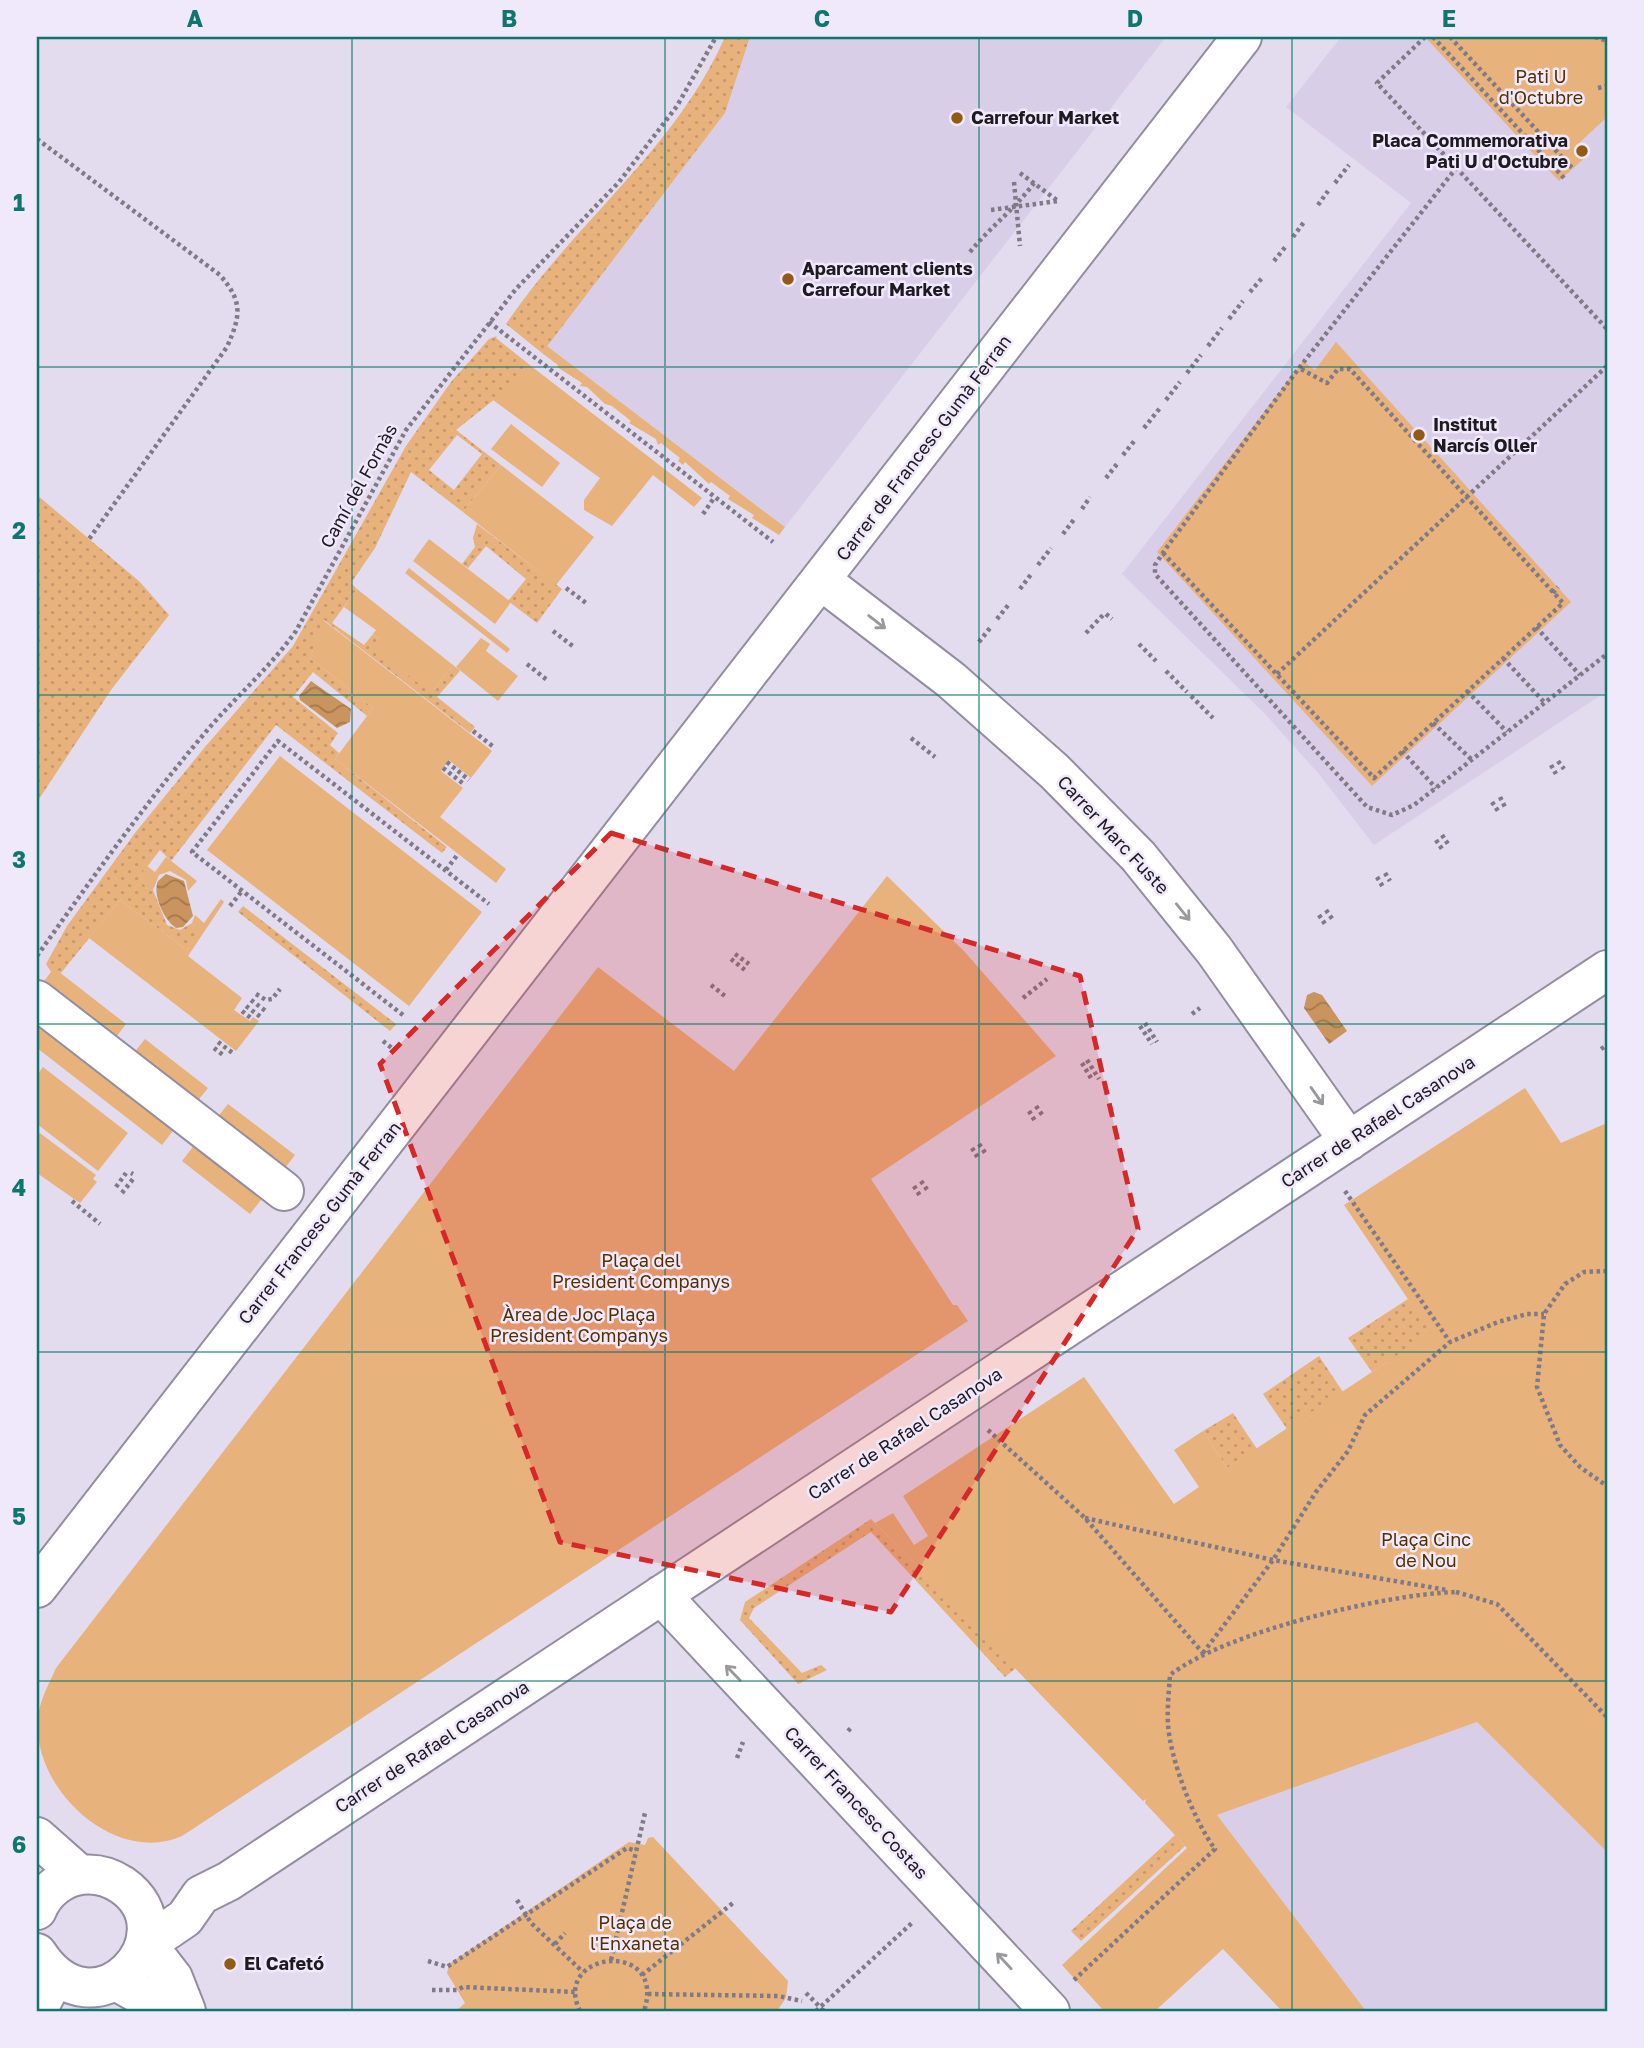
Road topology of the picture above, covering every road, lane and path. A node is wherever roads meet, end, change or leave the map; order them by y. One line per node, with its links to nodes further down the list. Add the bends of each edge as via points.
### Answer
1 (716, 37): 33 (path, Camí del Fornàs, via 677,106 619,182)
2 (1242, 37): 62 (street, Carrer de Francesc Gumà Ferran)
3 (1425, 37): 12 (path, via 1377,83)
4 (1433, 37): 15 (path)
5 (1450, 37): 13 (path)
6 (1595, 37): 7 (path)
7 (1607, 41)
8 (1607, 86): 9 (path)
9 (1598, 88)
10 (37, 139): 56 (path, via 220,275 237,299 237,321 227,347)
11 (1349, 165): 18 (path)
12 (1457, 167): 35 (path); 38 (path)
13 (1573, 169)
14 (1020, 173): 17 (path)
15 (1564, 178)
16 (1014, 182): 21 (path)
17 (1034, 183): 21 (path); 21 (path, via 1058,201)
18 (1335, 183)
19 (1328, 191): 20 (path)
20 (1318, 205)
21 (1015, 208): 22 (path); 25 (path); 27 (path)
22 (991, 210)
23 (1304, 222): 24 (path)
24 (1293, 237)
25 (1020, 246)
26 (1286, 246): 28 (path)
27 (970, 252)
28 (1274, 261)
29 (1262, 278): 30 (path)
30 (1250, 292)
31 (1243, 301): 32 (path)
32 (1229, 319)
33 (489, 322): 50 (path); 126 (path, Camí del Fornàs, via 406,430 275,661 187,754 126,830)
34 (1222, 328): 36 (path)
35 (1607, 329)
36 (1208, 346)
37 (1201, 355): 40 (path)
38 (1299, 368): 51 (path, via 1327,383 1338,369 1350,369); 59 (path)
39 (1607, 368): 51 (path)
40 (1187, 373)
41 (1180, 382): 42 (path)
42 (1166, 400)
43 (1160, 408): 44 (path)
44 (1144, 428)
45 (1135, 440): 46 (path)
46 (1123, 455)
47 (1116, 464): 48 (path)
48 (1106, 478)
49 (1090, 497): 52 (path)
50 (714, 498): 53 (path); 57 (path)
51 (1468, 498): 66 (path); 83 (path)
52 (1082, 509)
53 (703, 514)
54 (1075, 518): 55 (path)
55 (1063, 534)
56 (89, 539)
57 (773, 542)
58 (1051, 548): 60 (path)
59 (1163, 553): 83 (path); 103 (path, via 1155,573 1367,807 1392,815)
60 (1038, 565)
61 (1032, 573): 65 (path)
62 (822, 581): 113 (street, Carrer de Francesc Gumà Ferran); 162 (street, Carrer Marc Fuste, one-way to 162, via 951,680 1054,771 1138,856 1214,950)
63 (1558, 587): 66 (path)
64 (566, 588): 67 (path)
65 (1020, 589)
66 (1553, 593): 72 (path, via 1563,603)
67 (586, 603)
68 (1009, 604): 69 (path)
69 (998, 619)
70 (1112, 619): 74 (path, via 1105,615)
71 (990, 628): 75 (path)
72 (1536, 628): 79 (path); 84 (path)
73 (553, 631): 77 (path)
74 (1086, 633)
75 (979, 642)
76 (1139, 644): 80 (path)
77 (574, 647)
78 (1607, 654): 84 (path)
79 (1503, 658): 86 (path); 87 (path)
80 (1156, 660)
81 (527, 664): 85 (path)
82 (1167, 671): 88 (path)
83 (1277, 674): 94 (path, via 1374,778)
84 (1580, 675): 87 (path)
85 (547, 680)
86 (1467, 691): 89 (path); 91 (path)
87 (1545, 703): 91 (path)
88 (1213, 718)
89 (1433, 723): 94 (path); 96 (path)
90 (473, 731): 93 (path)
91 (1507, 732): 96 (path)
92 (911, 738): 95 (path)
93 (495, 748)
94 (1402, 751): 103 (path)
95 (935, 757)
96 (1472, 760): 103 (path)
97 (1558, 761): 100 (path)
98 (445, 765): 102 (path)
99 (1551, 765): 101 (path)
100 (1564, 769)
101 (1556, 774)
102 (467, 783)
103 (1436, 788)
104 (1500, 797): 106 (path)
105 (1492, 802): 107 (path)
106 (1505, 807)
107 (1498, 811)
108 (1442, 835): 110 (path)
109 (1436, 840): 111 (path)
110 (1448, 844)
111 (1442, 849)
112 (458, 855): 114 (path)
113 (605, 859): 184 (street, Carrer Francesc Gumà Ferran)
114 (446, 870): 119 (path, via 278,741 192,852); 120 (path)
115 (1385, 873): 117 (path)
116 (1377, 877): 118 (path)
117 (1390, 881)
118 (1382, 887)
119 (242, 891): 121 (path); 141 (path)
120 (489, 904)
121 (230, 906)
122 (1326, 910): 124 (path)
123 (1319, 915): 125 (path)
124 (1333, 920)
125 (1325, 925)
126 (37, 956)
127 (749, 964): 128 (path, via 733,956)
128 (745, 970)
129 (1607, 970): 162 (street, Carrer de Rafael Casanova)
130 (1047, 979): 135 (path)
131 (711, 985): 134 (path)
132 (281, 989): 133 (path, via 272,999)
133 (256, 994)
134 (724, 996)
135 (1023, 998)
136 (37, 1000): 170 (street)
137 (251, 1000): 139 (path)
138 (1200, 1008): 140 (path)
139 (267, 1012)
140 (1192, 1014)
141 (403, 1015)
142 (262, 1018): 143 (path, via 244,1009)
143 (252, 1019)
144 (1142, 1024): 147 (path)
145 (383, 1041): 150 (path)
146 (218, 1042): 152 (path)
147 (1154, 1043)
148 (1607, 1045): 151 (path)
149 (214, 1048): 153 (path)
150 (393, 1049)
151 (1601, 1049)
152 (234, 1054)
153 (223, 1055)
154 (1087, 1060): 157 (path)
155 (1082, 1063): 156 (path)
156 (1091, 1078)
157 (1099, 1079)
158 (1036, 1106): 160 (path)
159 (1028, 1111): 161 (path)
160 (1042, 1116)
161 (1035, 1121)
162 (1349, 1141): 186 (street, Carrer de Rafael Casanova)
163 (979, 1144): 165 (path)
164 (972, 1148): 166 (path)
165 (986, 1154)
166 (978, 1158)
167 (921, 1181): 171 (path)
168 (914, 1186): 174 (path)
169 (116, 1187): 173 (path, via 130,1175)
170 (284, 1191)
171 (928, 1191)
172 (1345, 1191): 179 (path)
173 (121, 1193)
174 (920, 1196)
175 (72, 1201): 176 (path)
176 (100, 1224)
177 (1607, 1271): 178 (path, via 1584,1272 1565,1284)
178 (1544, 1314): 179 (path, via 1498,1322); 181 (path, via 1537,1387 1547,1415 1560,1445)
179 (1450, 1342): 183 (path, via 1365,1415 1348,1451)
180 (988, 1430): 182 (path)
181 (1607, 1486)
182 (1084, 1518): 183 (path); 187 (path)
183 (1273, 1560): 185 (path); 187 (path)
184 (37, 1588)
185 (1456, 1592): 187 (path, via 1422,1593 1311,1617); 188 (path, via 1497,1604)
186 (662, 1595): 196 (street, Carrer de Rafael Casanova, via 229,1881); 217 (street, Carrer Francesc Costas, one-way to 186)
187 (1203, 1653): 210 (path, via 1170,1675 1168,1725 1183,1783 1201,1830 1215,1849)
188 (1607, 1717)
189 (746, 1735): 190 (path)
190 (737, 1758)
191 (645, 1813): 193 (path)
192 (37, 1837): 194 (street)
193 (636, 1851): 200 (path, via 627,1848); 205 (path)
194 (80, 1875): 195 (street, via 101,1875); 198 (street, via 62,1881)
195 (131, 1891): 196 (street); 203 (street, via 145,1915)
196 (201, 1895): 203 (street, via 185,1918)
197 (517, 1900): 200 (path)
198 (38, 1901)
199 (733, 1903): 209 (path)
200 (527, 1914): 204 (path); 206 (path, via 447,1967)
201 (917, 1918): 218 (path)
202 (565, 1933): 204 (path)
203 (146, 1940): 211 (street, via 141,1957); 221 (street, via 173,1978)
204 (555, 1944): 208 (path)
205 (611, 1960): 208 (path, via 595,1963); 209 (path, via 634,1966)
206 (428, 1961)
207 (46, 1965): 211 (street, via 76,1986 95,1988); 219 (street)
208 (583, 1972): 213 (path)
209 (642, 1975): 215 (path)
210 (1074, 1980)
211 (116, 1981): 220 (street)
212 (432, 1990): 213 (path)
213 (576, 1992): 222 (path)
214 (806, 1993): 218 (path)
215 (648, 1994): 216 (path, via 778,1996); 223 (path)
216 (802, 2001)
217 (1044, 2009)
218 (820, 2010)
219 (37, 2011)
220 (169, 2011)
221 (186, 2011)
222 (580, 2011)
223 (644, 2011)

